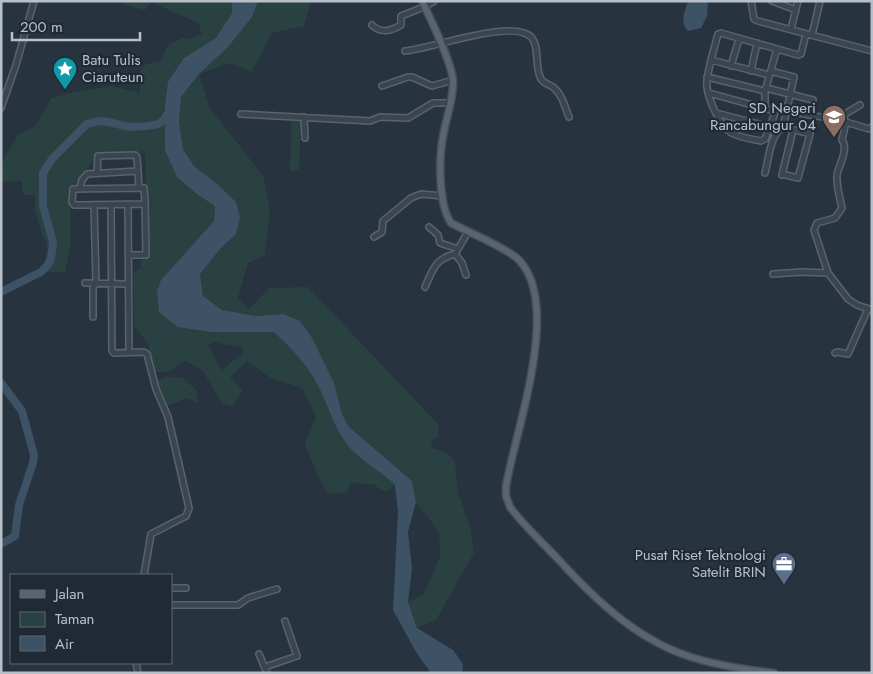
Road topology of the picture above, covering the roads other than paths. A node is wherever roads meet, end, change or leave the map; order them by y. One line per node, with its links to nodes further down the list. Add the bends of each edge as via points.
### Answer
1 (34, 1): 31 (street)
2 (434, 1): 7 (street)
3 (751, 1): 10 (street, via 754,19)
4 (772, 1): 8 (street)
5 (798, 1): 8 (street)
6 (820, 1): 11 (street)
7 (423, 4): 9 (street, via 401,16 401,25 395,28 382,32); 13 (main road)
8 (796, 10): 10 (street)
9 (372, 25)
10 (791, 30): 11 (street)
11 (809, 34): 15 (street, via 798,55); 17 (street)
12 (739, 38): 14 (street); 18 (street, via 718,34); 19 (street)
13 (440, 43): 16 (street); 23 (main road); 37 (street, via 510,30 523,32 535,44 540,77 561,97)
14 (757, 43): 15 (street); 20 (street)
15 (777, 49): 21 (street)
16 (405, 51)
17 (872, 51)
18 (712, 60): 19 (street); 22 (street)
19 (731, 66): 20 (street)
20 (751, 71): 21 (street)
21 (772, 74): 25 (street); 27 (street, via 794,77)
22 (708, 77): 25 (street); 26 (street)
23 (453, 80): 24 (street, via 432,86 408,77); 29 (main road)
24 (382, 86)
25 (768, 90): 27 (street); 32 (street)
26 (709, 93): 32 (street); 34 (street)
27 (791, 94): 28 (street); 33 (street)
28 (813, 100)
29 (450, 103): 36 (street, via 433,103 408,118 380,117 370,121); 49 (main road, via 441,152)
30 (860, 105): 38 (street, via 845,114)
31 (1, 108)
32 (765, 108): 39 (street, via 775,113)
33 (787, 111): 38 (street); 40 (street)
34 (716, 113): 39 (street); 39 (street, via 724,127 733,134 761,141)
35 (241, 114): 36 (street)
36 (304, 117): 43 (street)
37 (569, 117)
38 (846, 122): 41 (street, via 869,129); 59 (street, via 842,140 844,150 837,176 842,208 835,218 817,223 814,230)
39 (770, 127)
40 (783, 127): 42 (street); 46 (street, via 774,136)
41 (872, 127)
42 (793, 130): 42 (street, via 782,175 798,178 810,134)
43 (305, 138)
44 (138, 171): 45 (street); 45 (street, via 135,155 98,156); 48 (street)
45 (97, 173): 47 (street, via 84,176)
46 (765, 173)
47 (80, 188): 48 (street); 51 (street, via 72,190 73,204)
48 (139, 188): 50 (street, via 145,189)
49 (443, 196): 55 (main road, via 451,223); 56 (street, via 421,194 411,198 383,221 382,232)
50 (145, 203): 53 (street); 58 (street, via 146,256)
51 (94, 205): 52 (street); 63 (street)
52 (111, 205): 53 (street); 64 (street)
53 (128, 205): 58 (street)
54 (429, 227): 57 (street, via 438,235 441,244)
55 (468, 232): 57 (street); 79 (main road, via 520,262 528,275 536,302 535,350 506,486 510,506 585,588 642,634 685,655)
56 (374, 237)
57 (457, 251): 61 (street); 66 (street, via 438,261)
58 (128, 255): 65 (street)
59 (828, 273): 60 (street); 67 (street, via 848,299)
60 (773, 274)
61 (466, 275)
62 (85, 283): 63 (street)
63 (96, 283): 64 (street); 68 (street, via 93,288)
64 (112, 283): 65 (street); 69 (street, via 112,351)
65 (127, 284): 69 (street)
66 (425, 287)
67 (870, 310): 70 (street, via 848,354)
68 (93, 317)
69 (129, 352): 71 (street, via 147,354 156,389 168,417 189,508 186,516 150,534)
70 (835, 353)
71 (144, 574)
72 (172, 588): 73 (street)
73 (186, 588)
74 (278, 589): 75 (street, via 248,598 238,605)
75 (172, 605)
76 (285, 621): 78 (street, via 297,656)
77 (258, 654): 78 (street)
78 (266, 670)
79 (759, 672): 80 (main road)
80 (774, 673)

